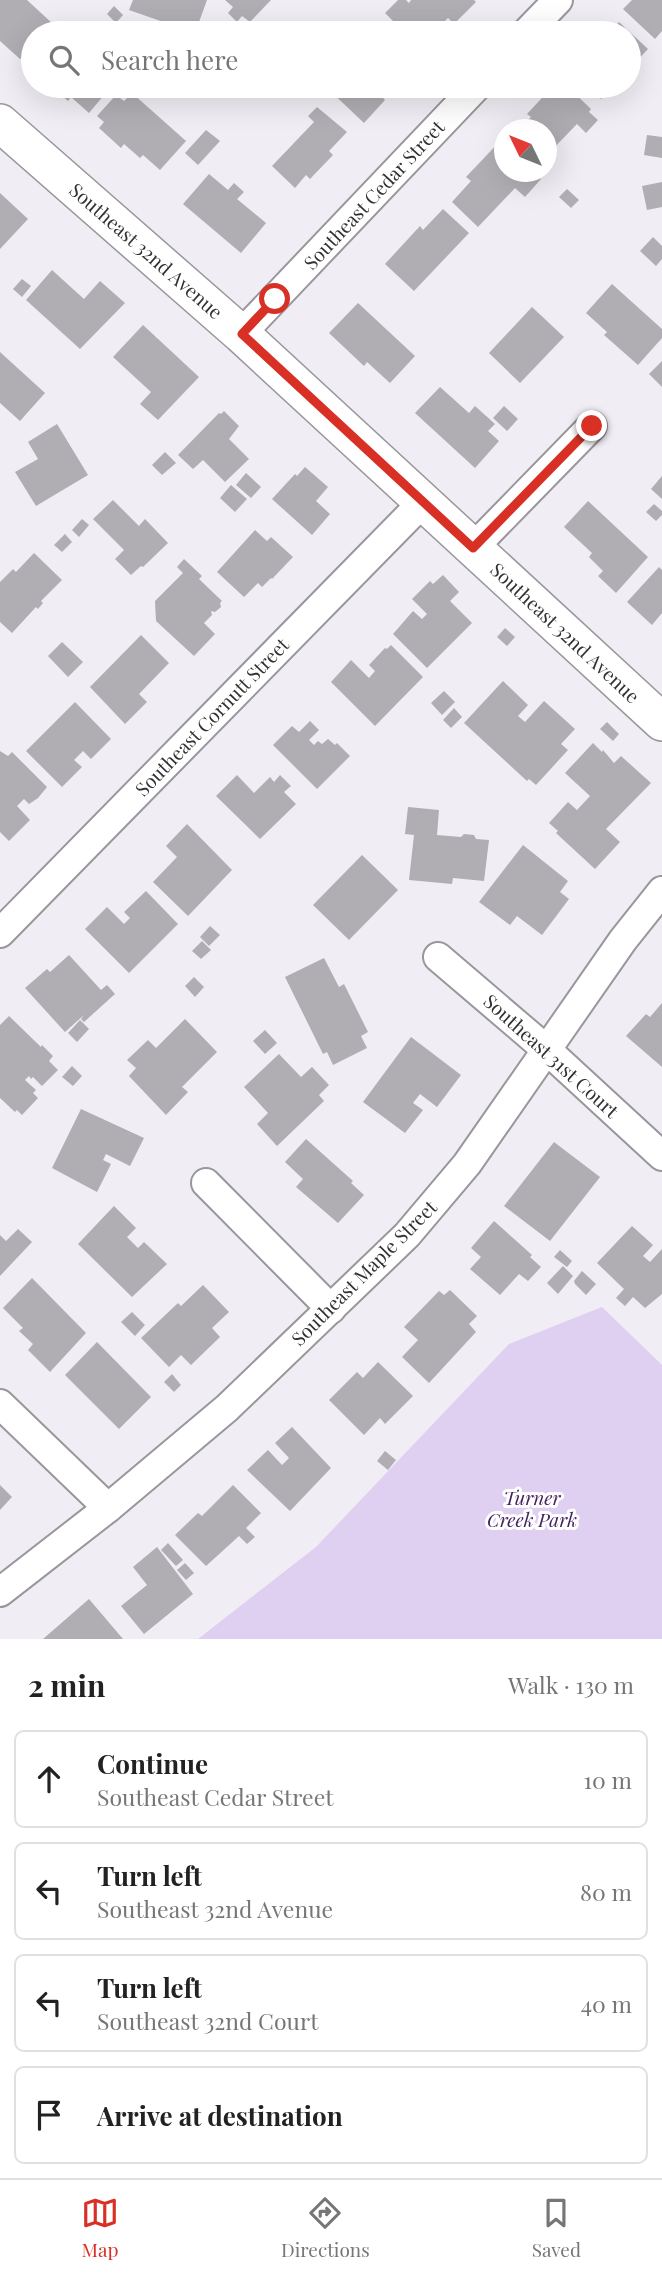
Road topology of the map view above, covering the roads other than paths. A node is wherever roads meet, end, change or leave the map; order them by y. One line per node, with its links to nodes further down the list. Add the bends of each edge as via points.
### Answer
1 (558, 0): 2 (street)
2 (538, 21)
3 (466, 98): 5 (street, Southeast Cedar Street)
4 (0, 123): 5 (main road, Southeast 32nd Avenue)
5 (242, 334): 7 (main road, Southeast 32nd Avenue)
6 (592, 426): 8 (street)
7 (423, 502): 8 (main road, Southeast 32nd Avenue); 11 (street, Southeast Cornutt Street)
8 (473, 548): 9 (main road, Southeast 32nd Avenue)
9 (662, 722)
10 (662, 891): 13 (street, Southeast Maple Street)
11 (0, 933)
12 (438, 957): 13 (street, Southeast 31st Court)
13 (548, 1051): 14 (street, Southeast 31st Court); 16 (street, Southeast Maple Street, via 459,1174 407,1235)
14 (662, 1156)
15 (206, 1183): 16 (street)
16 (331, 1309): 18 (street, Southeast Maple Street, via 227,1408)
17 (0, 1404): 18 (street)
18 (108, 1507): 19 (street, Southeast Maple Street)
19 (0, 1592)

